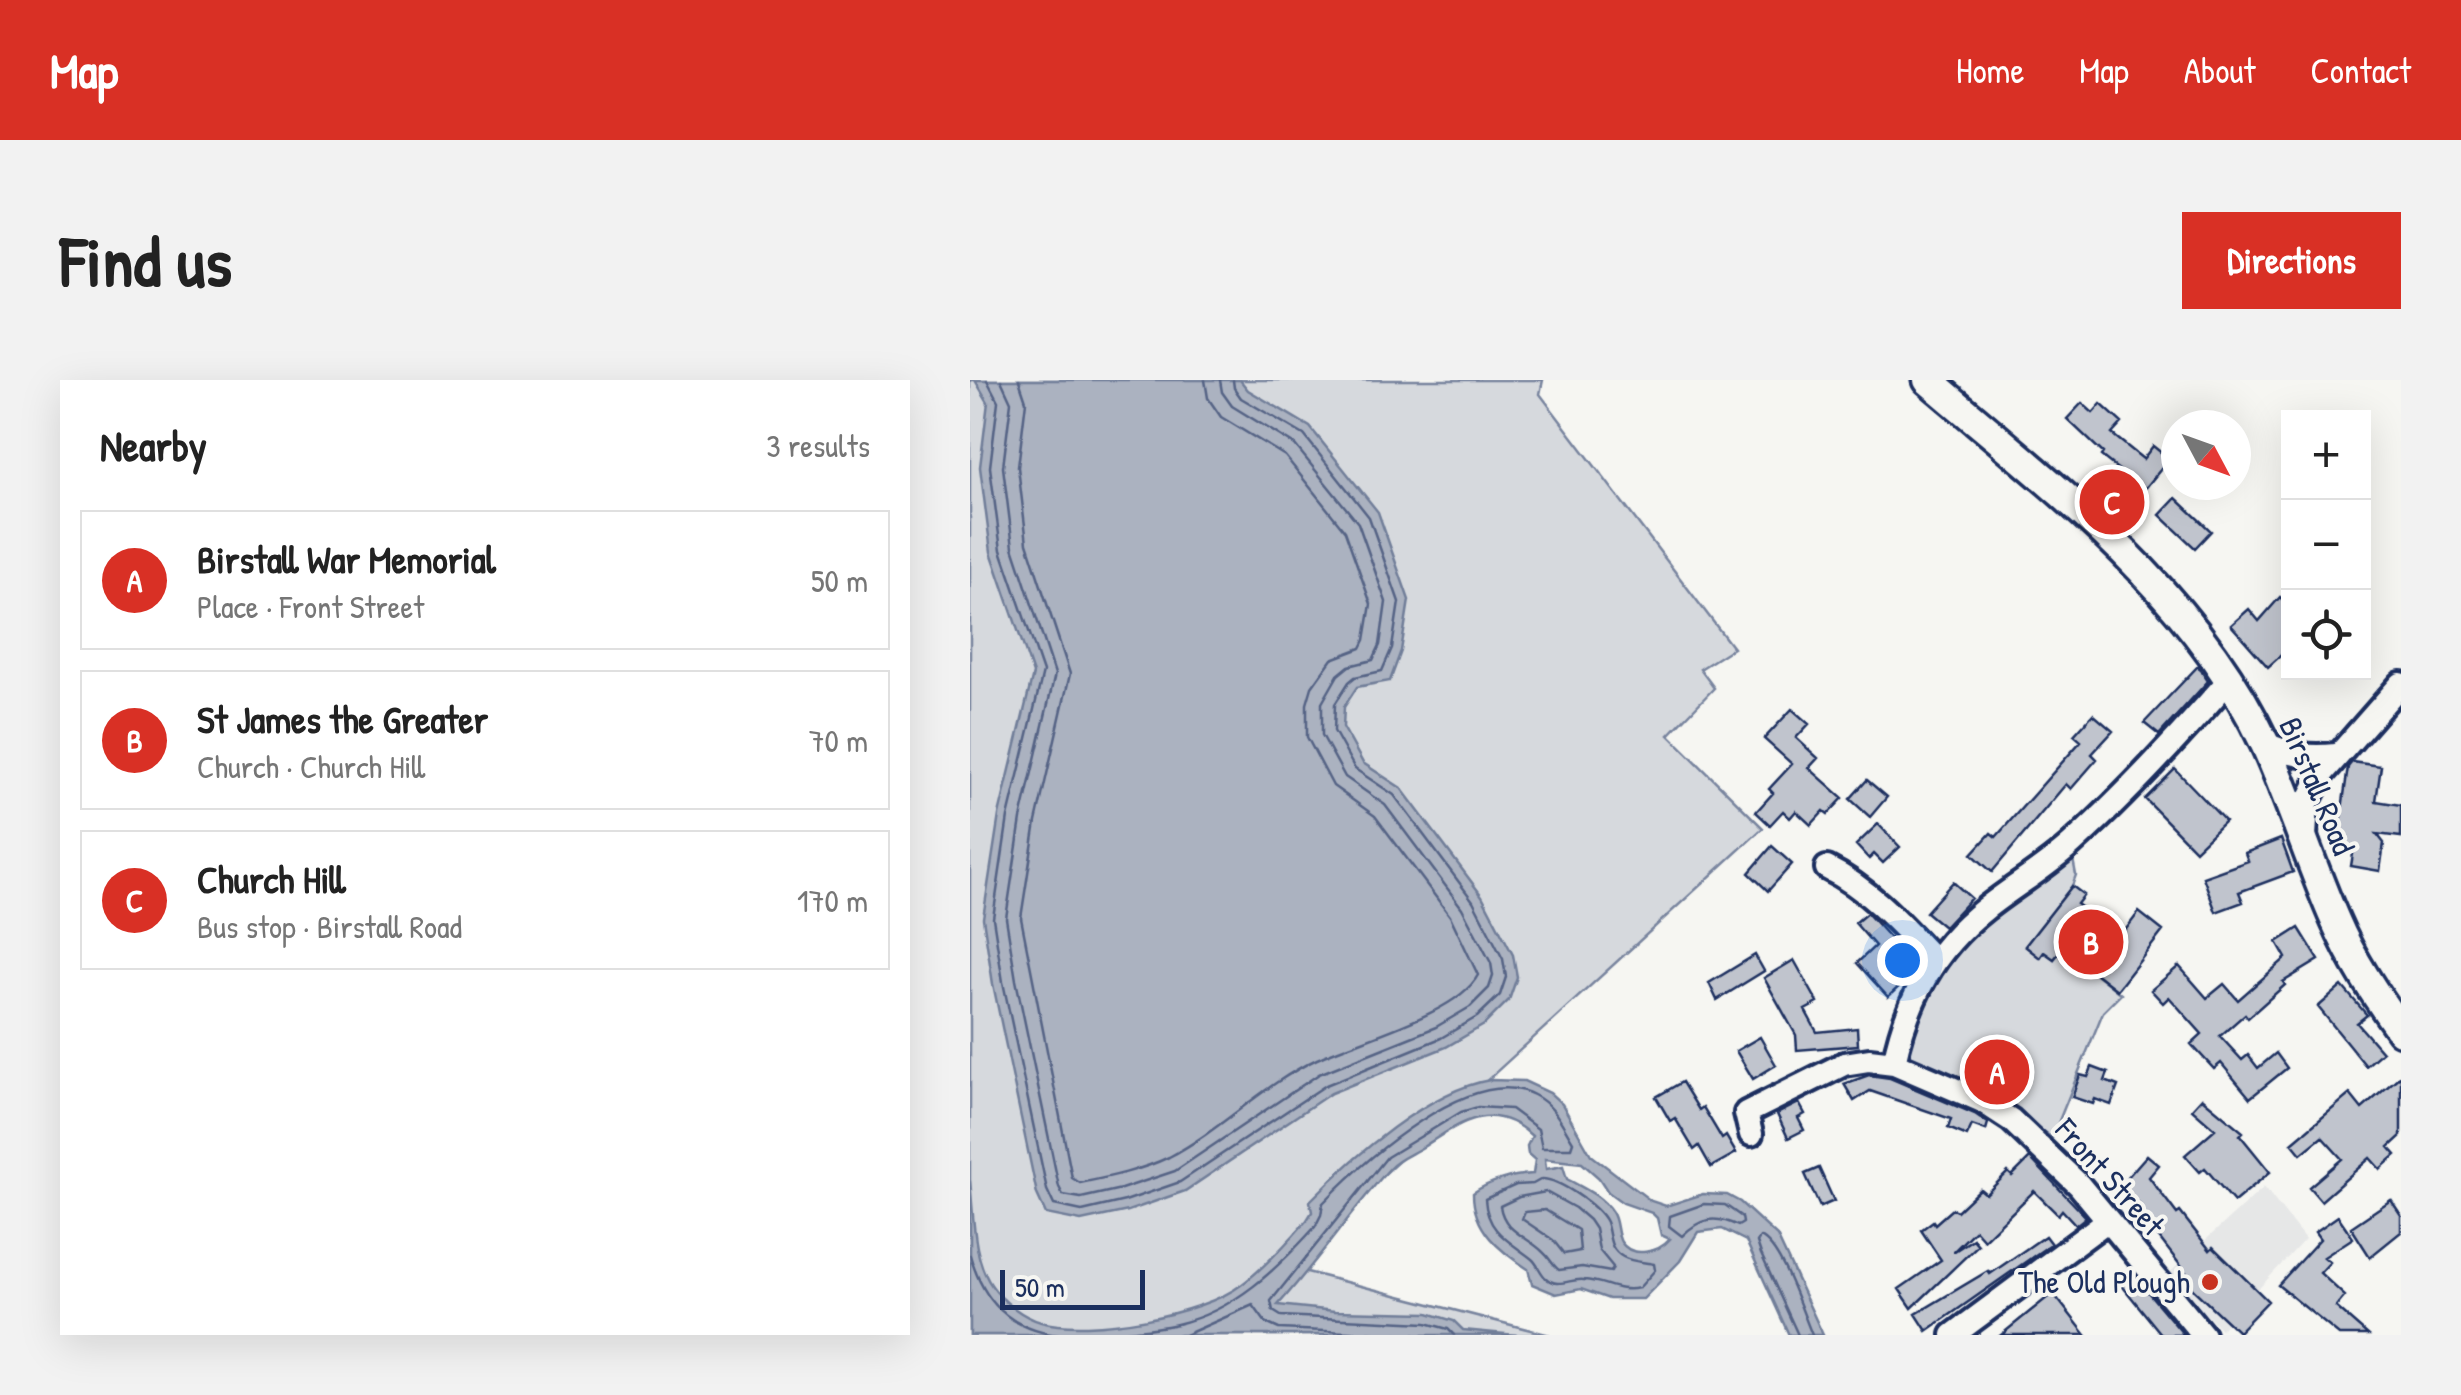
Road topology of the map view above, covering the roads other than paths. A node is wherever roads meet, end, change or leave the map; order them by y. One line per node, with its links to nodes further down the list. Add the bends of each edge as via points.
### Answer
1 (1928, 380): 2 (street, Birstall Road, via 2151,578)
2 (2229, 680): 4 (street, Birstall Road); 8 (street, via 2135,786 2050,864 1982,910)
3 (2401, 684): 5 (street)
4 (2264, 743): 5 (street, via 2291,755); 6 (street, Birstall Road)
5 (2336, 755): 6 (street, via 2307,802)
6 (2304, 844): 9 (street, Birstall Road, via 2349,949)
7 (1828, 868): 8 (street, via 1882,906)
8 (1935, 961): 10 (street, via 1902,1023)
9 (2401, 1031)
10 (1894, 1063): 11 (street, via 1844,1064); 12 (street, Front Street, via 2011,1120)
11 (1744, 1114)
12 (2108, 1220): 13 (street); 14 (street, Front Street)
13 (1953, 1335)
14 (2204, 1335)

